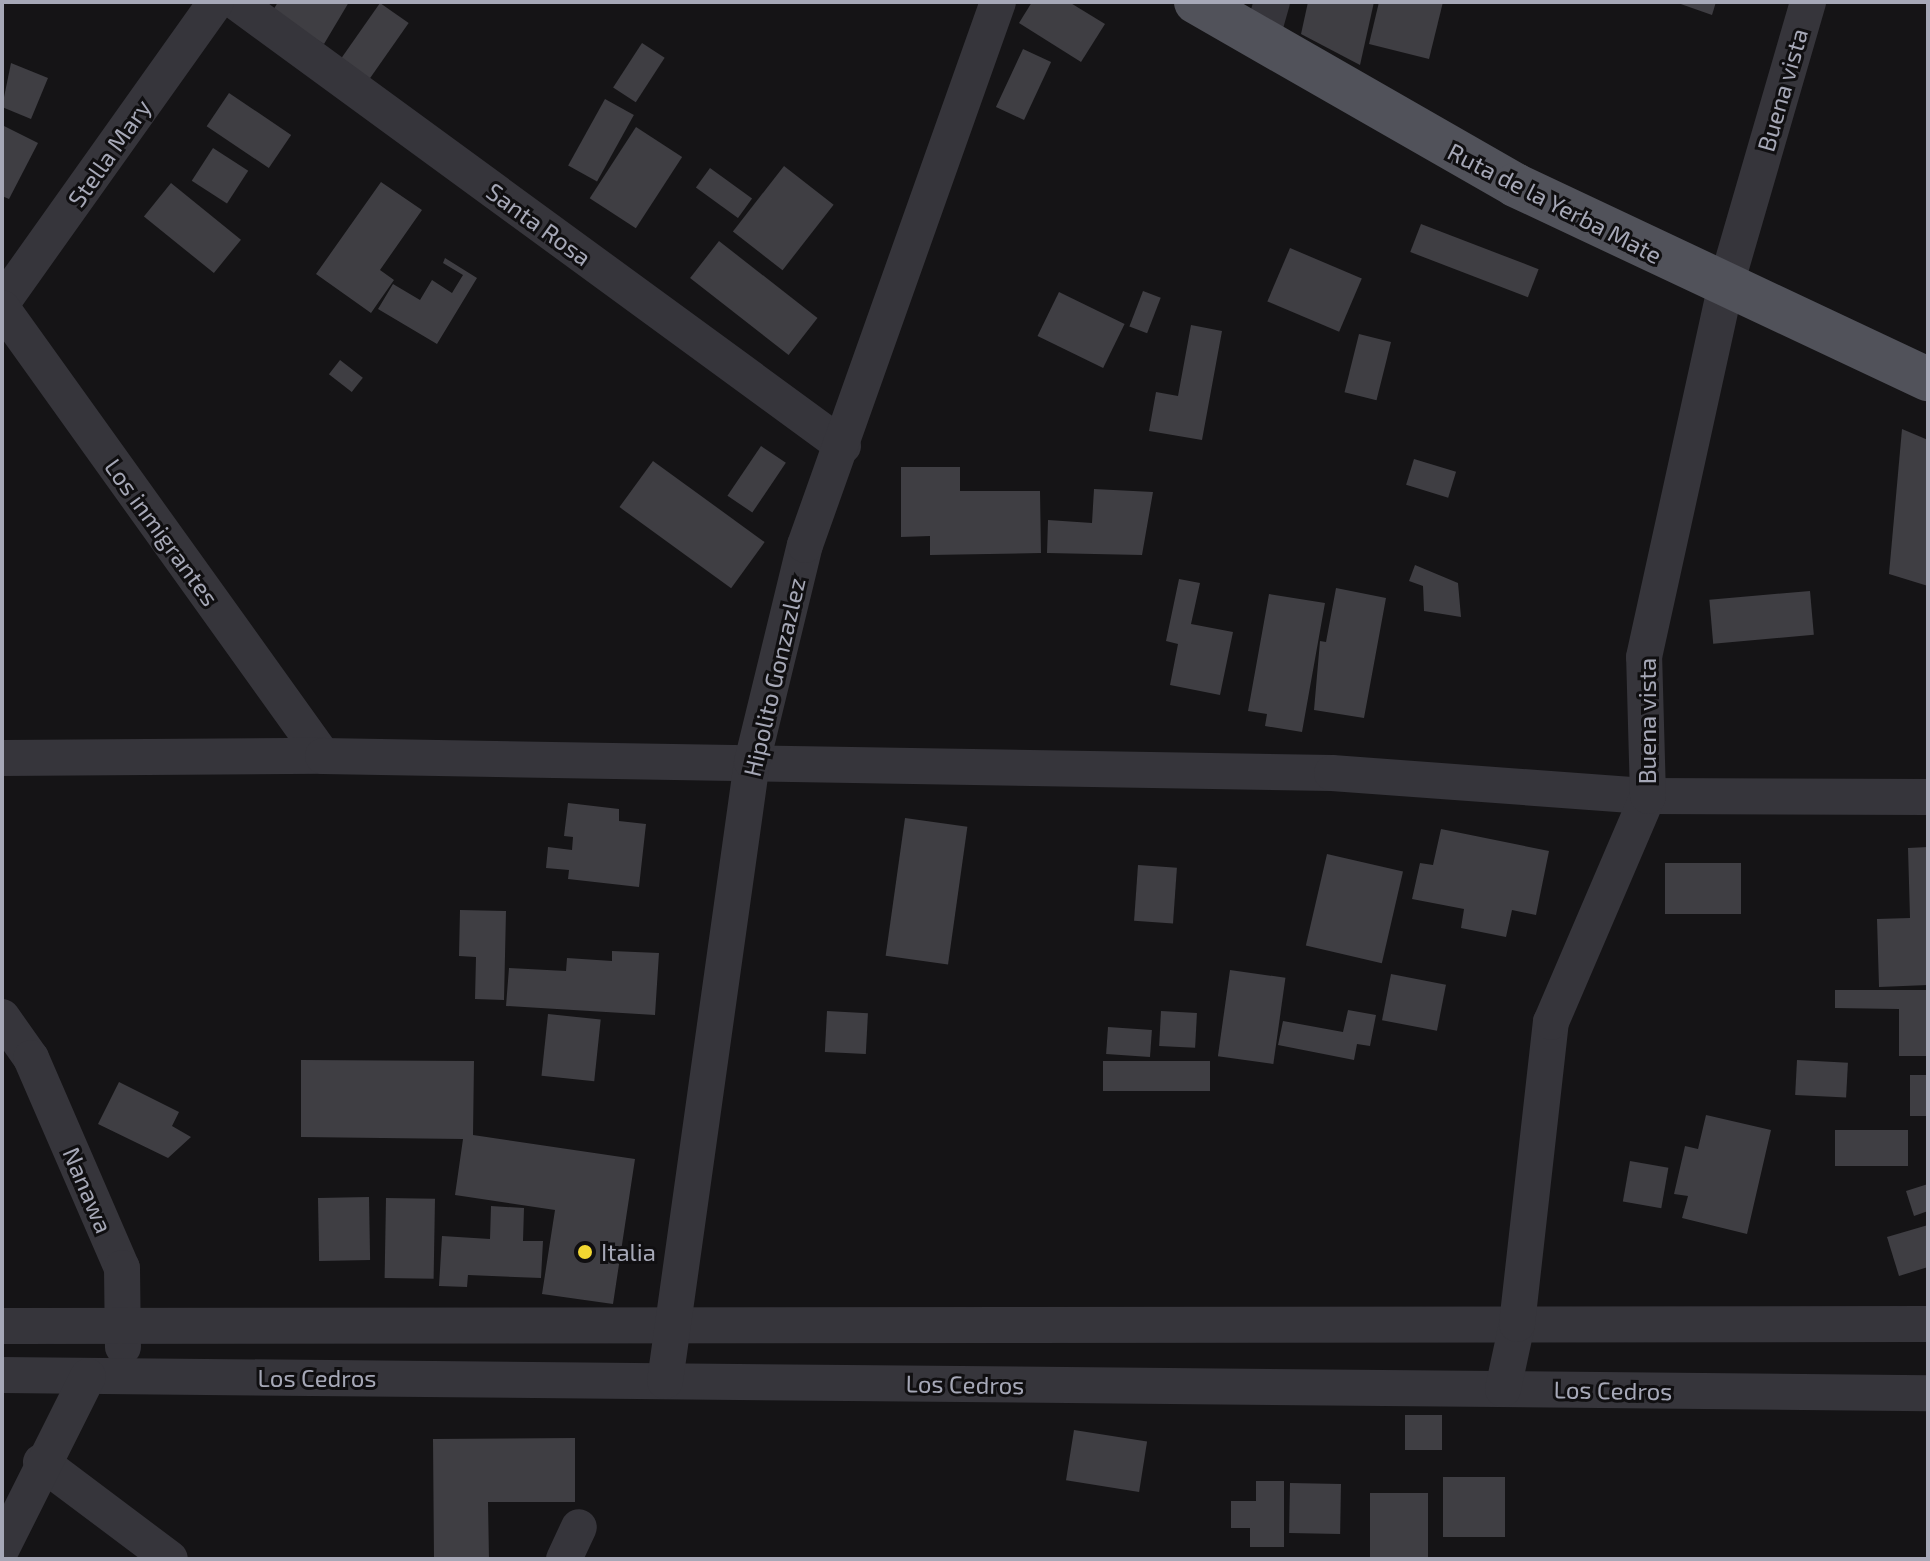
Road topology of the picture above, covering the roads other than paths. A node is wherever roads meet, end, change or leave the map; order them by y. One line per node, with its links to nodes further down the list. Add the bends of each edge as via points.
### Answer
1 (216, 2): 8 (street, Stella Mary)
2 (236, 2): 10 (street, Santa Rosa)
3 (998, 2): 10 (street, Hipolito Gonzazlez)
4 (1196, 2): 6 (main road, Ruta de la Yerba Mate)
5 (1808, 2): 7 (street, Buena vista)
6 (1267, 21): 7 (main road, Ruta de la Yerba Mate, via 1503,179)
7 (1725, 288): 9 (main road, Ruta de la Yerba Mate); 14 (street, Buena vista, via 1644,657)
8 (2, 306): 11 (street, Los inmigrantes)
9 (1928, 379)
10 (843, 446): 13 (street, Hipolito Gonzazlez, via 805,545)
11 (323, 756): 12 (street); 13 (street)
12 (2, 758)
13 (752, 762): 14 (street, via 1332,773); 19 (street, Hipolito Gonzazlez)
14 (1648, 796): 15 (street); 17 (street, Buena vista, via 1551,1022)
15 (1928, 797)
16 (2, 1017): 21 (street, Nanawa, via 31,1058 122,1268)
17 (1517, 1324): 18 (street); 19 (street); 26 (street, Buena vista)
18 (1928, 1324)
19 (673, 1325): 21 (street); 25 (street, Hipolito Gonzazlez)
20 (2, 1326): 21 (street)
21 (123, 1326): 24 (street, Nanawa)
22 (2, 1375): 23 (street, Los Cedros)
23 (88, 1376): 24 (street, Los Cedros); 28 (street)
24 (123, 1376): 25 (street, Los Cedros)
25 (665, 1381): 26 (street, Los Cedros)
26 (1503, 1389): 27 (street, Los Cedros)
27 (1928, 1393)
28 (41, 1462): 30 (street); 31 (street)
29 (579, 1527): 32 (street)
30 (2, 1548)
31 (170, 1559)
32 (564, 1559)

